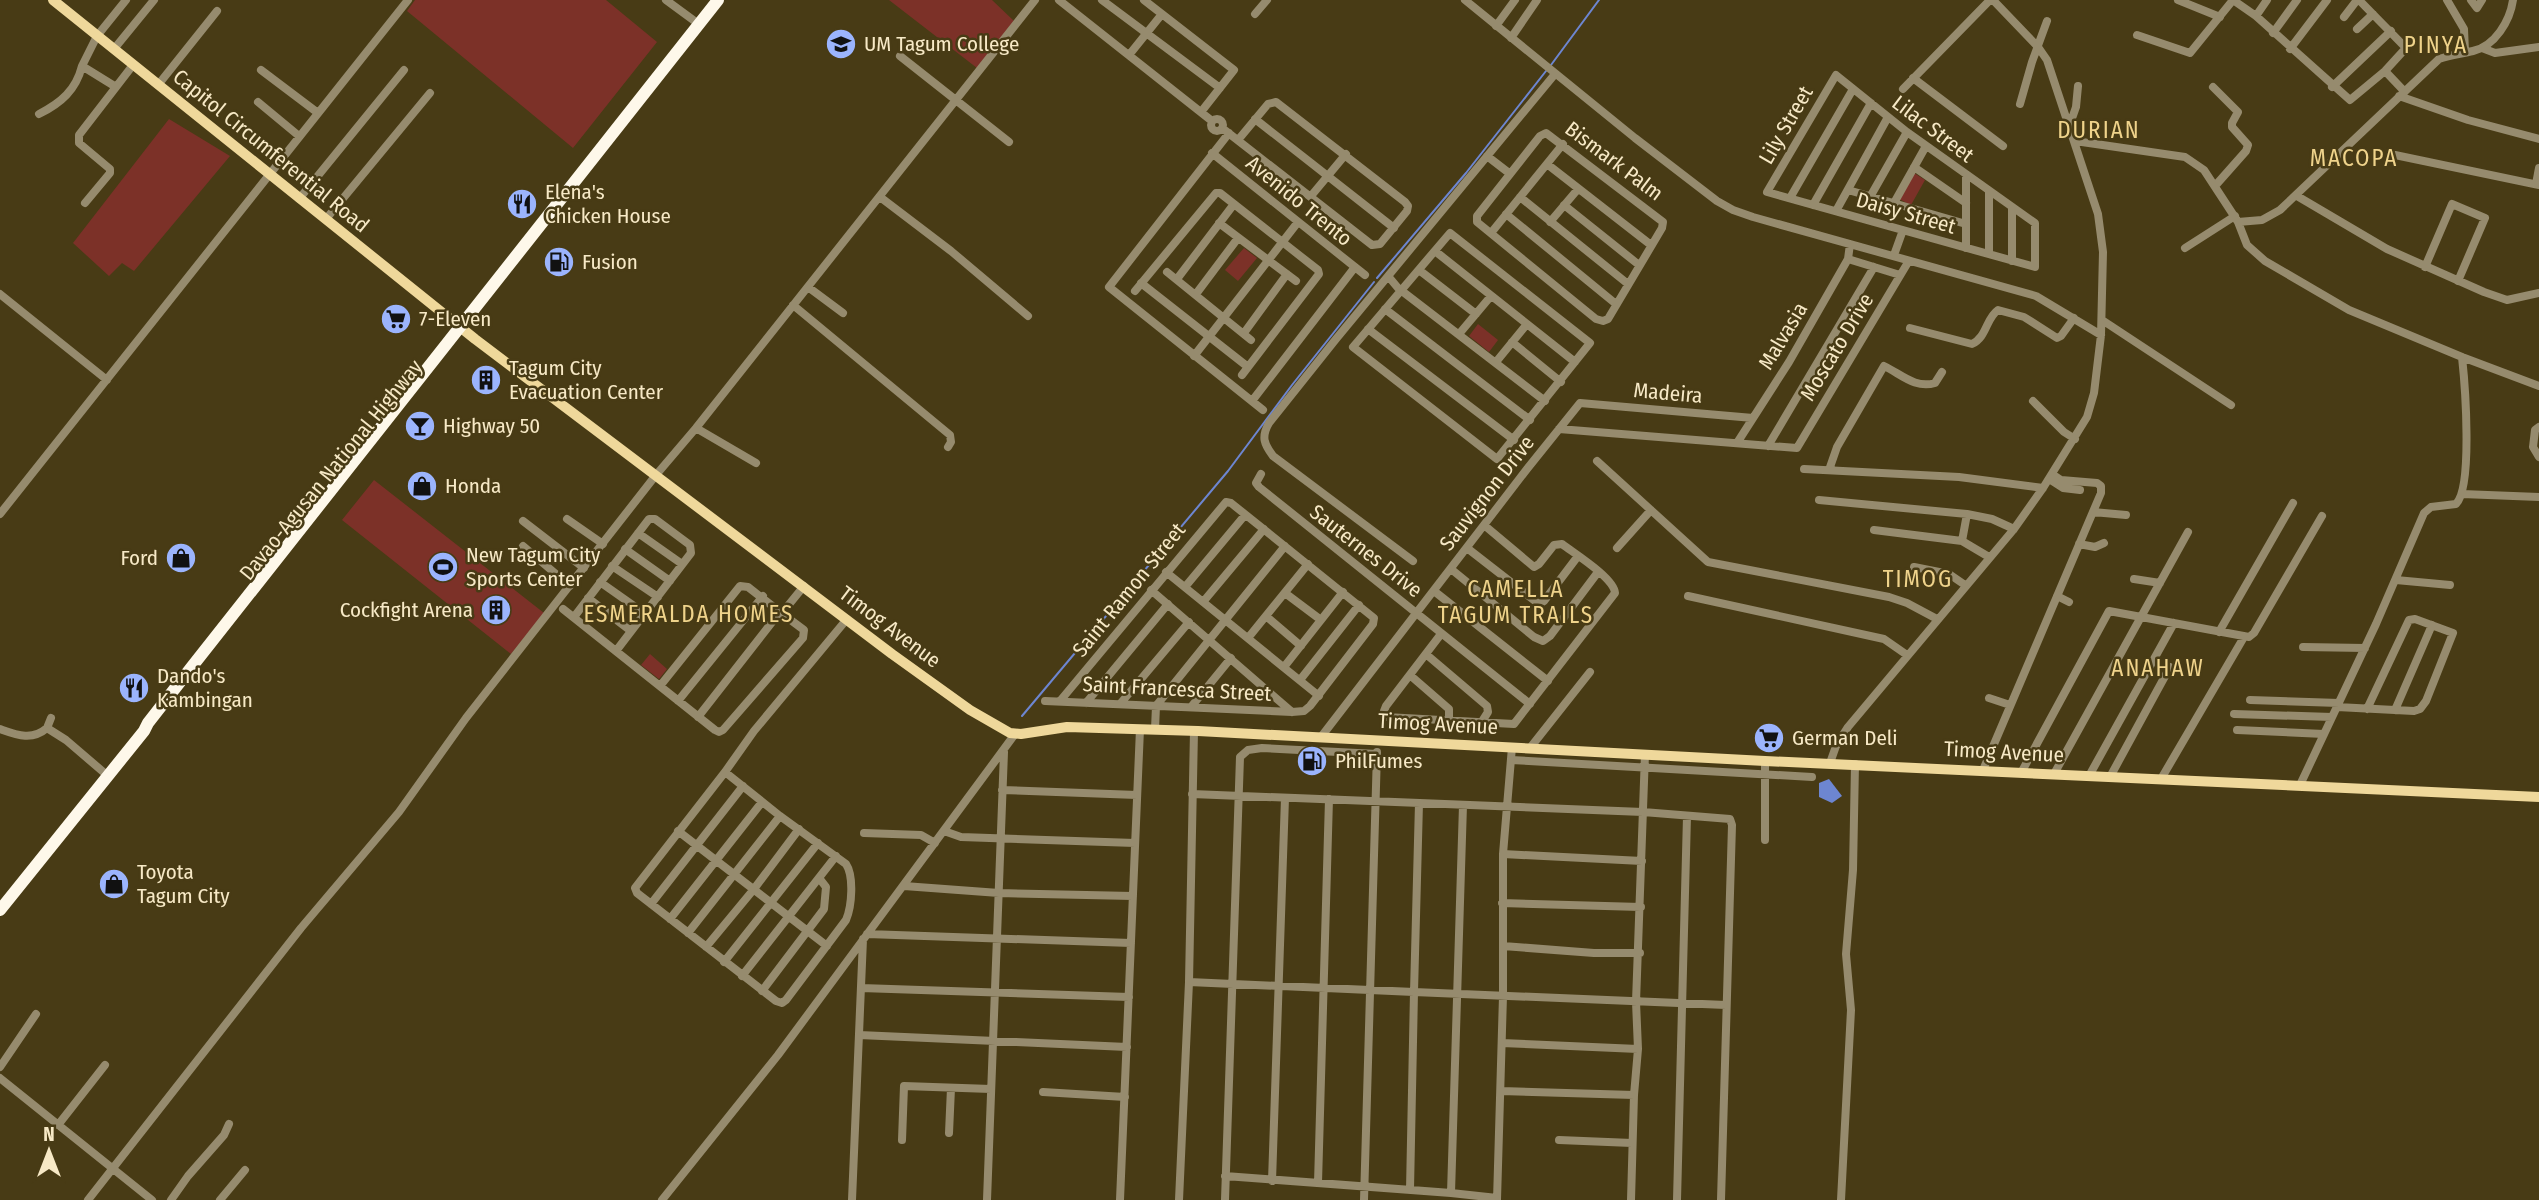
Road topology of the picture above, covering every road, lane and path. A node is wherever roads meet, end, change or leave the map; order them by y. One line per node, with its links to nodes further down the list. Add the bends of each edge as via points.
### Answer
1 (53, 0): 42 (main road, Capitol Circumferential Road)
2 (126, 0): 42 (street)
3 (154, 0): 48 (street)
4 (408, 0): 76 (street)
5 (666, 0): 35 (street)
6 (718, 0): 35 (highway, Davao-Agusan National Highway)
7 (727, 0): 44 (highway, Davao-Agusan National Highway)
8 (1035, 0): 71 (street)
9 (1059, 0): 51 (street)
10 (1102, 0): 40 (street)
11 (1144, 0): 28 (street)
12 (1267, 0): 29 (street)
13 (1465, 0): 36 (street)
14 (1515, 0): 36 (street)
15 (1537, 0): 43 (street)
16 (1991, 0): 45 (street); 60 (street)
17 (2178, 0): 32 (street)
18 (2233, 0): 31 (street); 32 (street)
19 (2267, 0): 31 (street)
20 (2297, 0): 39 (street)
21 (2327, 0): 49 (street)
22 (2358, 0): 30 (street); 33 (street)
23 (2447, 0): 50 (street, via 2464,29)
24 (2471, 0): 25 (street, via 2479,8)
25 (2482, 0)
26 (2513, 0): 47 (street, via 2503,27)
27 (217, 11): 61 (street)
28 (1162, 14): 40 (street); 66 (street, via 1234,70)
29 (1255, 14)
30 (2373, 14): 37 (street); 38 (street)
31 (2256, 16): 39 (street)
32 (2220, 17): 41 (street, via 2190,53)
33 (2344, 17)
34 (2047, 21): 45 (street)
35 (699, 25): 44 (highway, Davao-Agusan National Highway)
36 (1496, 26): 43 (street)
37 (2357, 29)
38 (2390, 31): 57 (street, via 2406,48); 65 (street)
39 (2273, 33): 49 (street)
40 (1146, 34): 51 (street); 66 (street)
41 (2137, 35)
42 (97, 36): 48 (main road, Capitol Circumferential Road); 53 (street)
43 (1511, 38): 58 (street)
44 (688, 45): 181 (highway, Davao-Agusan National Highway)
45 (2038, 47): 74 (street); 80 (street, via 2050,66)
46 (2539, 47): 47 (street, via 2495,52)
47 (2482, 48): 50 (street)
48 (114, 49): 54 (main road, Capitol Circumferential Road)
49 (2290, 49): 65 (street)
50 (2465, 52): 70 (street, via 2440,60)
51 (1129, 55): 75 (street)
52 (900, 56): 71 (street)
53 (82, 65): 63 (street); 77 (street, via 71,91)
54 (134, 65): 61 (main road, Capitol Circumferential Road); 63 (street)
55 (261, 70): 76 (street)
56 (404, 70): 114 (street)
57 (2385, 71): 65 (street, via 2352,100); 70 (street)
58 (1555, 74): 94 (street); 135 (street, via 1724,205)
59 (1836, 75): 67 (street, Lilac Street); 106 (street, Lily Street)
60 (1913, 78): 68 (street); 90 (street)
61 (158, 85): 99 (main road, Capitol Circumferential Road)
62 (2078, 86): 80 (street)
63 (116, 87): 115 (street, via 79,135 79,144 110,169)
64 (2213, 87): 103 (street, via 2238,112 2232,127 2248,145)
65 (2332, 87)
66 (1220, 88): 75 (street)
67 (1853, 89): 73 (street, Lilac Street); 113 (street, Lily Street)
68 (1903, 89)
69 (430, 93): 124 (street)
70 (2402, 94): 84 (street, via 2468,120); 109 (street)
71 (955, 99): 86 (street); 110 (street)
72 (258, 102): 83 (street)
73 (1871, 103): 78 (street, Lilac Street); 120 (street)
74 (2020, 104)
75 (1201, 112): 81 (street, via 1212,121 1221,120)
76 (318, 113): 83 (street)
77 (39, 114)
78 (1888, 117): 82 (street, Lilac Street); 105 (street)
79 (1255, 119): 85 (street); 92 (street, via 1276,102); 101 (street)
80 (2069, 124): 87 (street)
81 (1226, 131): 85 (street); 91 (street)
82 (1907, 132): 89 (street, Lilac Street); 112 (street)
83 (299, 136): 99 (street)
84 (2539, 139)
85 (1238, 140): 108 (street)
86 (1009, 142)
87 (2075, 142): 103 (street, via 2185,157 2204,170); 177 (street, via 2100,226)
88 (1563, 144): 95 (street); 98 (street, Bismark Palm, via 1542,134); 136 (street, Bismark Palm, via 1662,220)
89 (1926, 146): 96 (street); 100 (street, Lilac Street)
90 (2003, 146)
91 (1212, 153): 126 (street, Avenido Trento); 186 (street, via 1109,287)
92 (1346, 154): 101 (street); 130 (street, via 1407,204)
93 (2395, 155): 102 (street)
94 (1487, 156): 98 (street); 156 (street)
95 (1547, 164): 104 (street); 111 (street)
96 (1914, 167): 116 (street); 117 (street)
97 (2539, 168): 102 (street)
98 (1509, 173): 132 (street, Bismark Palm, via 1477,216 1477,222)
99 (269, 175): 114 (main road, Capitol Circumferential Road); 193 (street)
100 (1965, 175): 107 (street, Lilac Street); 117 (street)
101 (1328, 176): 108 (street); 130 (street)
102 (2538, 184)
103 (2215, 186): 125 (street)
104 (1578, 189): 119 (street); 136 (street)
105 (1848, 190): 112 (street); 122 (street)
106 (1767, 192): 113 (street, Daisy Street)
107 (1989, 192): 121 (street, Lilac Street); 140 (street)
108 (1311, 196): 130 (street, via 1372,245 1380,244)
109 (2297, 196): 125 (street, via 2271,216 2252,222); 150 (street, via 2370,241)
110 (880, 197): 162 (street); 174 (street)
111 (1520, 197): 123 (street); 127 (street)
112 (1870, 197): 116 (street)
113 (1790, 198): 120 (street, Daisy Street)
114 (299, 199): 124 (main road, Capitol Circumferential Road)
115 (85, 203)
116 (1894, 203): 129 (street)
117 (1966, 203): 129 (street)
118 (1234, 204): 128 (street); 134 (street); 160 (street, via 1220,193 1214,194)
119 (1564, 205): 127 (street); 146 (street)
120 (1813, 205): 122 (street, Daisy Street)
121 (2012, 208): 144 (street); 149 (street, Lilac Street, via 2035,223)
122 (1836, 211): 131 (street, Daisy Street)
123 (1506, 214): 132 (street); 169 (street)
124 (326, 219): 181 (main road, Capitol Circumferential Road)
125 (2237, 219): 138 (street); 187 (street, via 2253,252 2322,296)
126 (1298, 222): 134 (street); 147 (street, Avenido Trento)
127 (1550, 222): 161 (street)
128 (1219, 223): 133 (street); 157 (street)
129 (1966, 223): 137 (street)
130 (1394, 228)
131 (1903, 230): 137 (street, Daisy Street); 141 (street)
132 (1490, 233): 169 (street, via 1596,319 1608,319)
133 (1238, 238): 143 (street); 167 (street)
134 (1283, 242): 143 (street); 190 (street, via 1319,274)
135 (1850, 244): 141 (street); 142 (street, Malvasia)
136 (1651, 245): 146 (street, Bismark Palm)
137 (1966, 248): 140 (street, Daisy Street)
138 (2185, 248)
139 (1435, 251): 151 (street); 168 (street); 189 (street, via 1450,233 1590,343)
140 (1989, 254): 144 (street, Daisy Street)
141 (1895, 255): 176 (street, via 2036,296)
142 (1848, 259): 148 (street); 202 (street, Malvasia)
143 (1268, 260): 153 (street); 175 (street)
144 (2012, 261): 149 (street, Daisy Street)
145 (1907, 264): 155 (street, Moscato Drive)
146 (1639, 265): 161 (street, Bismark Palm)
147 (1355, 267): 154 (street, Avenido Trento); 196 (street)
148 (1874, 267): 155 (street); 210 (street)
149 (2035, 267)
150 (2425, 267): 159 (street); 159 (street, via 2452,204 2485,218)
151 (1419, 270): 163 (street); 173 (street)
152 (1167, 272): 157 (street)
153 (1287, 275): 158 (street); 175 (street, via 1248,336)
154 (1365, 275)
155 (1900, 275): 210 (street, Moscato Drive, via 1797,448)
156 (1386, 278): 163 (street); 252 (street, via 1269,423 1263,439 1273,456)
157 (1177, 279): 167 (street)
158 (1296, 281)
159 (2458, 281): 165 (street, via 2507,300)
160 (1141, 283): 164 (street); 184 (street)
161 (1628, 284): 169 (street, Bismark Palm)
162 (808, 287): 170 (street); 172 (street)
163 (1400, 289): 171 (street); 182 (street)
164 (1135, 291)
165 (2539, 293)
166 (0, 294): 193 (street)
167 (1196, 294): 175 (street)
168 (1491, 296): 173 (street); 178 (street)
169 (1616, 304)
170 (793, 305): 205 (street); 211 (street, via 951,436)
171 (1385, 309): 180 (street); 203 (street)
172 (843, 313)
173 (1476, 314): 182 (street)
174 (1028, 316)
175 (1224, 318): 184 (street)
176 (2074, 318): 179 (street, via 2057,338 2024,317 1998,310 1978,342 1972,344); 183 (street)
177 (2102, 320): 183 (street); 200 (street)
178 (1527, 324): 185 (street); 189 (street)
179 (1910, 328)
180 (1368, 329): 208 (street); 208 (street, via 1353,347 1497,459)
181 (463, 330): 218 (main road, Timog Avenue); 365 (highway, Davao-Agusan National Highway)
182 (1459, 334): 188 (street)
183 (2101, 335): 207 (street, via 2094,393)
184 (1210, 337): 186 (street); 190 (street)
185 (1512, 342): 188 (street); 194 (street)
186 (1194, 356): 196 (street)
187 (2462, 357): 195 (street); 222 (street, via 2466,444)
188 (1496, 362): 197 (street)
189 (1576, 362): 194 (street)
190 (1248, 367): 192 (street)
191 (1942, 372): 216 (street, via 1935,383 1924,385 1884,366 1837,447)
192 (1242, 375)
193 (107, 380): 228 (street)
194 (1561, 382): 197 (street)
195 (2539, 386)
196 (1252, 401): 201 (street)
197 (1545, 401): 203 (street)
198 (2033, 401): 207 (street)
199 (1580, 403): 202 (street, Madeira); 206 (street, Sauvignon Drive)
200 (2231, 405)
201 (1263, 410)
202 (1753, 418): 209 (street, Malvasia)
203 (1530, 420): 208 (street)
204 (2539, 427): 212 (street, via 2533,447)
205 (696, 428): 214 (street); 218 (street)
206 (1559, 429): 209 (street); 235 (street, Sauvignon Drive)
207 (2075, 439): 219 (street)
208 (1514, 440)
209 (1737, 443): 210 (street)
210 (1768, 446)
211 (948, 447)
212 (2539, 457)
213 (1597, 461): 226 (street)
214 (756, 463)
215 (1804, 469): 216 (street)
216 (1829, 470): 220 (street, via 1959,477)
217 (1261, 474): 287 (street, Sauternes Drive, via 1256,483 1259,487)
218 (656, 475): 243 (street); 266 (main road, Timog Avenue)
219 (2050, 476): 220 (street); 221 (street, via 2063,488); 227 (street, via 2100,484)
220 (2043, 488): 237 (street)
221 (2080, 490)
222 (2462, 494): 223 (street); 262 (street, via 2456,504 2426,510)
223 (2539, 497)
224 (1819, 500): 229 (street)
225 (2293, 503): 299 (street)
226 (1651, 510): 248 (street); 293 (street, via 1715,565 1889,597)
227 (2093, 512): 231 (street); 244 (street)
228 (0, 514)
229 (1967, 514): 237 (street); 241 (street)
230 (1245, 515): 236 (street); 259 (street, Saint Ramon Street, via 1226,502); 270 (street)
231 (2126, 515)
232 (2322, 516): 301 (street, via 2254,634)
233 (567, 519): 243 (street)
234 (523, 521): 257 (street)
235 (1484, 526): 247 (street, Sauvignon Drive); 250 (street, via 1534,567 1557,543)
236 (1264, 529): 246 (street); 280 (street)
237 (2014, 529): 251 (street)
238 (1874, 530): 241 (street)
239 (2188, 532): 265 (street)
240 (638, 533): 249 (street); 253 (street); 253 (street, via 649,519 655,519 692,547)
241 (1962, 541): 251 (street)
242 (2104, 543): 244 (street, via 2095,547)
243 (603, 544): 257 (street)
244 (2079, 544): 277 (street)
245 (523, 546): 269 (street)
246 (1285, 546): 254 (street); 292 (street)
247 (1467, 548): 250 (street, via 1539,604); 258 (street, Sauvignon Drive)
248 (1617, 548)
249 (625, 549): 255 (street); 263 (street)
250 (1578, 556): 260 (street)
251 (1989, 557): 267 (street)
252 (1413, 561)
253 (682, 564): 263 (street)
254 (1308, 564): 273 (street); 274 (street)
255 (612, 566): 264 (street); 278 (street)
256 (1914, 567): 267 (street, via 1949,574)
257 (584, 568): 269 (street)
258 (1451, 569): 260 (street, via 1543,640); 272 (street, Sauvignon Drive)
259 (1166, 572): 270 (street); 271 (street, Saint Ramon Street)
260 (1598, 572): 316 (street, via 1616,591)
261 (2134, 579): 265 (street)
262 (2396, 580): 268 (street); 306 (street)
263 (670, 581): 278 (street)
264 (600, 582): 279 (street); 286 (street)
265 (2160, 583): 290 (street)
266 (802, 584): 285 (street); 291 (main road, Timog Avenue)
267 (1965, 585): 293 (street)
268 (2450, 585)
269 (570, 586): 461 (street, via 399,812 220,1031)
270 (1185, 587): 280 (street)
271 (1151, 590): 282 (street); 323 (street, Saint Ramon Street)
272 (1434, 590): 287 (street, Sauvignon Drive); 316 (street)
273 (1342, 592): 283 (street); 294 (street)
274 (1285, 593): 289 (street); 294 (street)
275 (762, 596): 285 (street); 317 (street, via 740,586); 321 (street)
276 (1688, 596): 309 (street, via 1884,639)
277 (2057, 596): 281 (street); 327 (street)
278 (658, 597): 286 (street)
279 (588, 598): 288 (street); 298 (street)
280 (1203, 602): 292 (street)
281 (2069, 602)
282 (1168, 604): 295 (street); 324 (street)
283 (1359, 605): 315 (street); 318 (street, via 1374,622)
284 (563, 609): 288 (street)
285 (780, 612): 335 (street); 335 (street, via 804,630 803,638 723,730 717,732)
286 (645, 613): 298 (street)
287 (1416, 613): 300 (street, Sauternes Drive); 348 (street, Sauvignon Drive)
288 (574, 617): 307 (street)
289 (1266, 617): 302 (street); 304 (street)
290 (2142, 617): 296 (street); 362 (street, via 2109,611); 364 (street)
291 (847, 619): 346 (main road, Timog Avenue, via 970,710); 361 (street)
292 (1225, 619): 302 (street); 303 (street)
293 (1937, 619): 309 (street)
294 (1321, 620): 304 (street)
295 (1189, 622): 303 (street); 325 (street)
296 (2174, 623): 299 (street); 366 (street)
297 (2432, 625): 331 (street, via 2415,619 2406,623); 332 (street); 332 (street, via 2453,635 2426,701 2417,711)
298 (631, 631): 307 (street)
299 (2219, 632): 301 (street)
300 (1441, 634): 308 (street); 326 (street, Sauternes Drive)
301 (2244, 637): 369 (street)
302 (1248, 638): 311 (street)
303 (1209, 639): 310 (street); 329 (street)
304 (1301, 646): 311 (street)
305 (2303, 647): 306 (street)
306 (2365, 649): 328 (street)
307 (616, 651): 317 (street)
308 (1427, 655): 314 (street); 339 (street, via 1487,706)
309 (1908, 655): 357 (street, via 1841,737)
310 (1231, 658): 330 (street); 333 (street)
311 (1284, 667): 315 (street)
312 (2170, 667): 368 (street)
313 (1590, 672): 351 (street)
314 (1411, 676): 338 (street, via 1449,709); 338 (street, via 1384,714 1389,719)
315 (1300, 680): 318 (street)
316 (1548, 681): 326 (street)
317 (660, 686): 321 (street)
318 (1318, 695): 333 (street, Saint Francesca Street, via 1307,709)
319 (1989, 698): 327 (street)
320 (2250, 699): 328 (street)
321 (678, 701): 335 (street)
322 (1045, 701): 323 (street, Saint Francesca Street)
323 (1059, 701): 324 (street, Saint Francesca Street)
324 (1087, 703): 325 (street, Saint Francesca Street)
325 (1120, 704): 329 (street, Saint Francesca Street)
326 (1530, 704): 339 (street, via 1514,724)
327 (2010, 705): 360 (street)
328 (2338, 705): 331 (street); 336 (street)
329 (1156, 706): 330 (street, Saint Francesca Street); 343 (street)
330 (1191, 707): 333 (street, Saint Francesca Street)
331 (2367, 709): 332 (street)
332 (2395, 710)
333 (1293, 712)
334 (2234, 714): 336 (street)
335 (698, 717)
336 (2332, 717): 347 (street)
337 (51, 718): 340 (street)
338 (1450, 721): 339 (street)
339 (1481, 723)
340 (47, 728): 341 (street, via 23,736); 365 (street)
341 (0, 729)
342 (1140, 729): 343 (main road, Timog Avenue); 346 (main road, Timog Avenue, via 1067,727); 374 (street)
343 (1155, 729): 345 (main road, Timog Avenue)
344 (2237, 730): 347 (street)
345 (1194, 731): 348 (main road, Timog Avenue); 373 (street)
346 (1015, 734): 352 (street)
347 (2324, 734): 370 (street)
348 (1321, 737): 349 (main road, Timog Avenue)
349 (1378, 740): 350 (main road, Timog Avenue); 353 (street)
350 (1512, 747): 351 (main road, Timog Avenue); 355 (street)
351 (1530, 748): 354 (main road, Timog Avenue)
352 (1004, 751): 372 (street); 389 (street)
353 (1377, 754): 375 (street, via 1248,750 1240,757); 379 (street)
354 (1646, 754): 356 (main road, Timog Avenue); 359 (street)
355 (1511, 760): 359 (street); 383 (street)
356 (1765, 761): 357 (main road, Timog Avenue); 363 (street)
357 (1830, 763): 358 (main road, Timog Avenue)
358 (1854, 764): 360 (main road, Timog Avenue); 484 (street, via 1846,954 1851,1010)
359 (1645, 768): 363 (street); 384 (street)
360 (1983, 770): 362 (main road, Timog Avenue)
361 (725, 772): 371 (street); 388 (street)
362 (2021, 773): 364 (main road, Timog Avenue)
363 (1765, 774): 367 (street); 393 (street)
364 (2054, 774): 366 (main road, Timog Avenue)
365 (108, 776): 411 (highway, Davao-Agusan National Highway)
366 (2089, 776): 368 (main road, Timog Avenue)
367 (1812, 777)
368 (2110, 777): 369 (main road, Timog Avenue)
369 (2161, 779): 370 (main road, Timog Avenue)
370 (2300, 785): 376 (main road, Timog Avenue)
371 (743, 786): 380 (street); 396 (street)
372 (1003, 790): 374 (street); 391 (street)
373 (1192, 794): 375 (street); 425 (street)
374 (1138, 795): 395 (street)
375 (1238, 797): 377 (street); 426 (street)
376 (2539, 797)
377 (1285, 798): 378 (street); 427 (street)
378 (1329, 799): 379 (street); 428 (street)
379 (1376, 801): 381 (street); 430 (street)
380 (762, 802): 385 (street); 399 (street)
381 (1419, 803): 382 (street); 433 (street)
382 (1463, 805): 383 (street); 434 (street)
383 (1506, 808): 384 (street); 397 (street)
384 (1643, 812): 386 (street); 400 (street)
385 (780, 816): 387 (street); 401 (street)
386 (1687, 817): 438 (street); 439 (street, via 1728,817 1732,823)
387 (799, 829): 394 (street); 404 (street)
388 (678, 831): 396 (street); 409 (street, via 635,887)
389 (944, 831): 391 (street, via 961,837); 392 (street)
390 (864, 833): 392 (street)
391 (1001, 838): 395 (street); 405 (street)
392 (930, 839): 403 (street)
393 (1765, 840)
394 (818, 843): 398 (street); 407 (street)
395 (1135, 844): 406 (street)
396 (698, 845): 399 (street); 409 (street)
397 (1503, 854): 400 (street); 408 (street)
398 (836, 856): 402 (street); 419 (street, via 850,870 848,915)
399 (716, 860): 401 (street); 413 (street)
400 (1642, 861): 410 (street)
401 (736, 875): 404 (street); 415 (street)
402 (819, 878): 412 (street); 414 (street, via 826,887 826,905)
403 (904, 886): 405 (street); 416 (street)
404 (754, 889): 407 (street); 421 (street)
405 (999, 893): 406 (street); 417 (street)
406 (1133, 896): 418 (street)
407 (772, 902): 412 (street); 423 (street)
408 (1502, 903): 410 (street); 420 (street)
409 (651, 904): 413 (street)
410 (1641, 907): 422 (street)
411 (0, 910)
412 (789, 917): 414 (street); 424 (street)
413 (670, 919): 415 (street)
414 (808, 931): 419 (street); 431 (street)
415 (688, 933): 421 (street)
416 (865, 937): 417 (street); 429 (street); 474 (street)
417 (997, 940): 418 (street); 432 (street)
418 (1131, 943): 436 (street)
419 (827, 946): 431 (street, via 784,1002)
420 (1503, 946): 422 (street); 435 (street)
421 (706, 947): 423 (street)
422 (1640, 953): 437 (street)
423 (724, 962): 424 (street)
424 (742, 976): 431 (street)
425 (1189, 982): 426 (street); 478 (street)
426 (1232, 984): 427 (street); 463 (street)
427 (1278, 986): 428 (street); 464 (street)
428 (1322, 987): 430 (street); 465 (street)
429 (861, 988): 432 (street); 441 (street)
430 (1371, 990): 433 (street); 466 (street)
431 (762, 991)
432 (995, 992): 436 (street); 442 (street)
433 (1414, 992): 434 (street); 467 (street)
434 (1458, 995): 435 (street); 468 (street)
435 (1503, 996): 437 (street); 443 (street)
436 (1129, 997): 444 (street)
437 (1636, 1002): 438 (street); 445 (street)
438 (1682, 1004): 439 (street); 482 (street)
439 (1726, 1005): 483 (street)
440 (36, 1014): 447 (street)
441 (859, 1035): 442 (street); 475 (street)
442 (993, 1040): 444 (street); 450 (street)
443 (1502, 1043): 445 (street); 451 (street)
444 (1127, 1048): 454 (street)
445 (1638, 1049): 453 (street)
446 (105, 1065): 456 (street)
447 (0, 1067)
448 (0, 1078): 456 (street)
449 (951, 1088): 450 (street); 457 (street); 458 (street, via 904,1086)
450 (991, 1089): 476 (street)
451 (1501, 1091): 453 (street); 469 (street)
452 (1044, 1092): 454 (street)
453 (1634, 1095): 460 (street)
454 (1125, 1097): 477 (street)
455 (229, 1124): 472 (street)
456 (58, 1125): 461 (street)
457 (949, 1133)
458 (902, 1140)
459 (1559, 1140): 460 (street)
460 (1632, 1143): 481 (street)
461 (114, 1170): 470 (street); 471 (street)
462 (245, 1170): 473 (street)
463 (1225, 1177): 464 (street); 479 (street)
464 (1272, 1181): 465 (street)
465 (1318, 1183): 466 (street)
466 (1365, 1186): 467 (street); 480 (street)
467 (1409, 1190): 468 (street)
468 (1451, 1192): 469 (street)
469 (1497, 1199)
470 (88, 1200)
471 (152, 1200)
472 (171, 1200)
473 (220, 1200)
474 (662, 1200)
475 (852, 1200)
476 (987, 1200)
477 (1120, 1200)
478 (1180, 1200)
479 (1225, 1200)
480 (1364, 1200)
481 (1631, 1200)
482 (1676, 1200)
483 (1721, 1200)
484 (1841, 1200)

